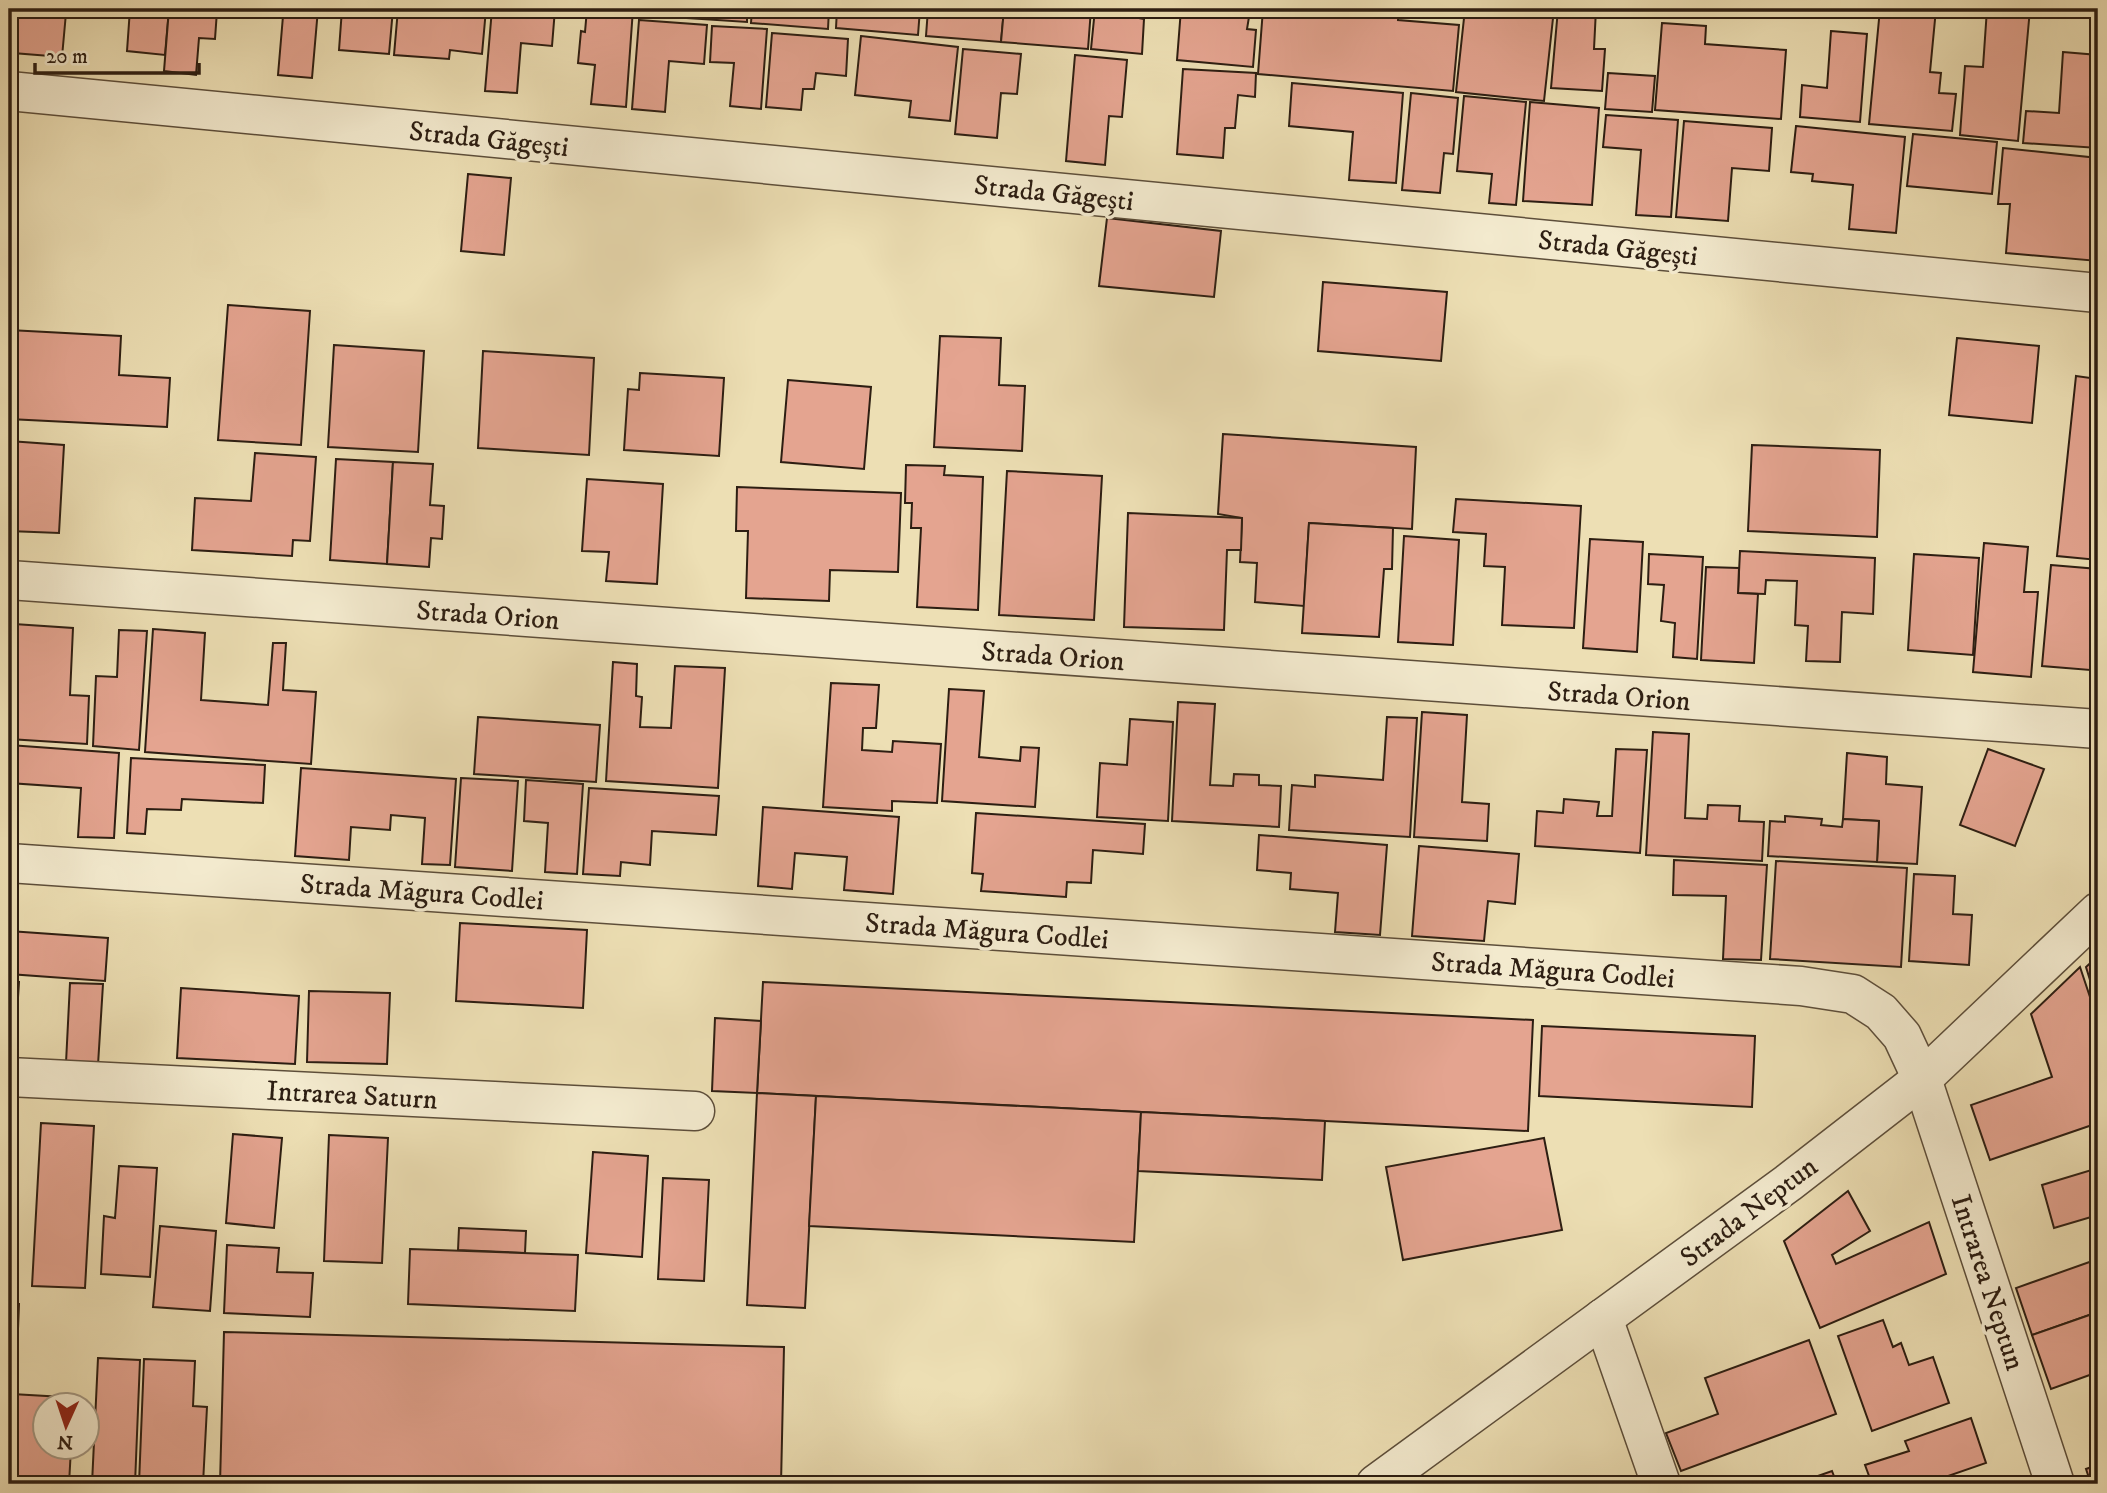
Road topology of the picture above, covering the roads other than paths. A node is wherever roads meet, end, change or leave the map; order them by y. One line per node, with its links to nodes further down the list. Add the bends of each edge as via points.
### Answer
1 (9, 91): 2 (street, Strada Găgești)
2 (2098, 293)
3 (9, 580): 4 (street, Strada Orion)
4 (2098, 729)
5 (9, 863): 8 (street, Strada Măgura Codlei, via 1801,986 1853,994 1881,1012 1902,1036)
6 (2098, 912): 8 (street, Strada Neptun)
7 (9, 1077): 9 (street, Intrarea Saturn)
8 (1922, 1079): 10 (street, Strada Neptun); 13 (street, Intrarea Neptun)
9 (695, 1111)
10 (1603, 1318): 11 (street, Strada Neptun); 12 (street)
11 (1376, 1484)
12 (1661, 1484)
13 (2054, 1484)

